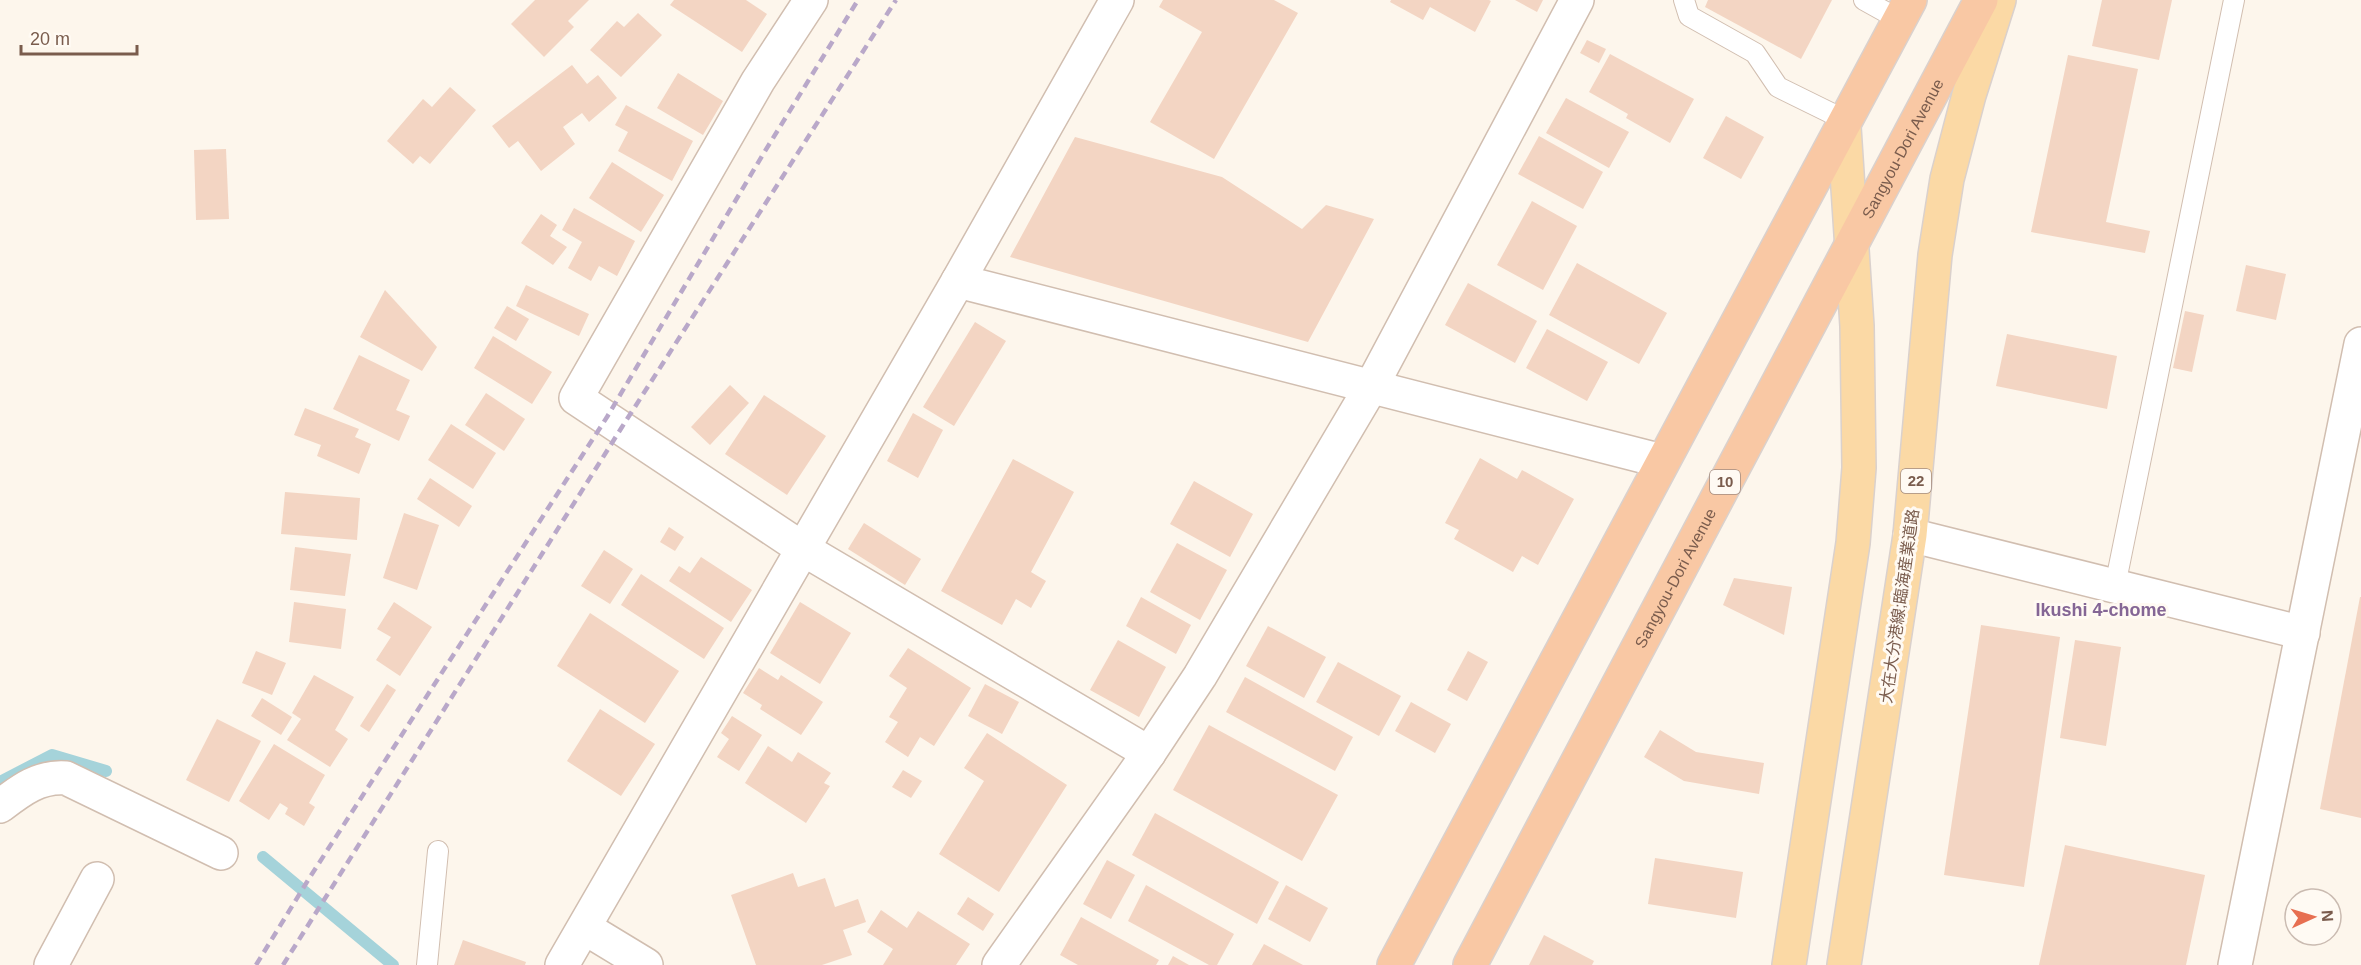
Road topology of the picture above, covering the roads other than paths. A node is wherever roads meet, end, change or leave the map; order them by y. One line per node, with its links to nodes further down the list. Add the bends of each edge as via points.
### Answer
1 (811, 0): 17 (street, via 758,81 576,398)
2 (1118, 0): 12 (street)
3 (1577, 0): 14 (street)
4 (1684, 0): 10 (lane, via 1689,16 1755,53 1778,87)
5 (1864, 0): 9 (lane)
6 (1982, 0): 11 (highway, Sangyou-Dori Avenue / 10)
7 (1999, 0): 16 (main road, 大在大分港線;臨海産業道路 / 22, via 1947,179 1935,255)
8 (2234, 0): 18 (lane)
9 (1905, 10): 10 (highway)
10 (1846, 124): 11 (main road); 15 (highway)
11 (1850, 245): 32 (highway, Sangyou-Dori Avenue / 10); 33 (main road, via 1860,420 1853,543)
12 (958, 281): 14 (street); 17 (street)
13 (2361, 344): 19 (street)
14 (1371, 387): 15 (street); 20 (street, via 1206,666)
15 (1662, 461): 31 (highway)
16 (1910, 535): 18 (street); 34 (main road, 大在大分港線;臨海産業道路 / 22)
17 (803, 549): 20 (street); 25 (street)
18 (2115, 586): 19 (street)
19 (2303, 633): 35 (street)
20 (1149, 753): 27 (street)
21 (0, 806): 23 (street, via 42,779 66,778)
22 (438, 851): 26 (lane)
23 (222, 852)
24 (97, 879): 28 (street)
25 (585, 928): 29 (street); 30 (street)
26 (427, 960)
27 (1006, 963)
28 (51, 965)
29 (562, 965)
30 (646, 965)
31 (1394, 965)
32 (1470, 965)
33 (1789, 965)
34 (1844, 965)
35 (2235, 965)

